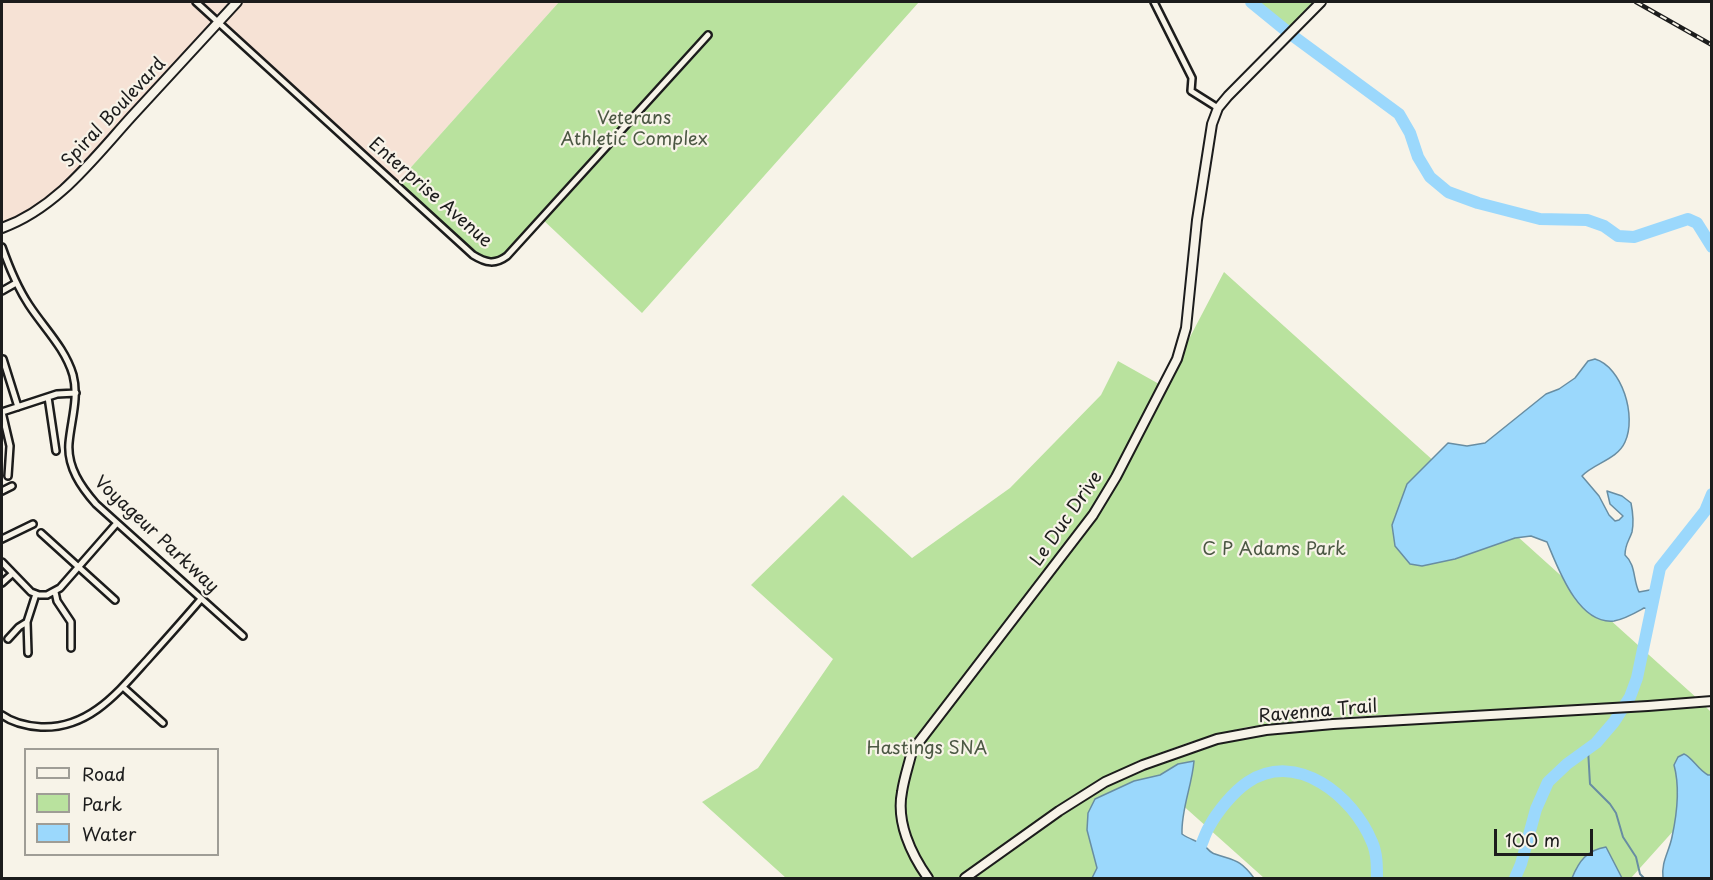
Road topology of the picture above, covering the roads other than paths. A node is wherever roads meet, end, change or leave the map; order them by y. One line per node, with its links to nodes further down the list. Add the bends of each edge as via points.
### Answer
1 (196, 2): 5 (street, Enterprise Avenue)
2 (237, 2): 5 (street, Spiral Boulevard)
3 (1154, 2): 7 (street, via 1192,78 1191,91)
4 (1320, 2): 7 (street)
5 (218, 22): 6 (street, Enterprise Avenue, via 473,255 493,262 507,256); 8 (street, Spiral Boulevard, via 69,184 36,212)
6 (708, 35)
7 (1218, 108): 42 (street, Le Duc Drive, via 1197,220 1186,328 1177,359 1093,515 912,751 901,793 901,812 913,856)
8 (2, 228)
9 (2, 247): 10 (street, Voyageur Parkway)
10 (16, 283): 11 (street); 13 (street, Voyageur Parkway, via 67,358)
11 (2, 291)
12 (3, 360): 15 (street)
13 (76, 393): 14 (street); 21 (street, Voyageur Parkway, via 69,444 75,475 82,489)
14 (48, 397): 15 (street); 17 (street)
15 (18, 407): 16 (street)
16 (2, 412): 18 (street, via 10,446)
17 (56, 451)
18 (8, 476)
19 (12, 486): 20 (street)
20 (2, 490)
21 (117, 523): 26 (street); 31 (street, Voyageur Parkway)
22 (33, 525): 24 (street)
23 (41, 533): 26 (street)
24 (2, 539)
25 (2, 562): 27 (street)
26 (78, 567): 29 (street); 32 (street)
27 (12, 574): 28 (street); 30 (street)
28 (2, 583)
29 (55, 592): 30 (street); 36 (street, via 71,622)
30 (36, 594): 33 (street)
31 (201, 599): 34 (street, Voyageur Parkway); 38 (street)
32 (115, 600)
33 (27, 622): 35 (street); 37 (street)
34 (243, 636)
35 (8, 639)
36 (71, 648)
37 (28, 653)
38 (123, 687): 40 (street, via 87,718 70,724 32,726); 41 (street)
39 (1712, 701): 43 (street, Ravenna Trail, via 1334,723 1266,729 1217,739 1105,782)
40 (2, 715)
41 (163, 723)
42 (928, 879)
43 (965, 879)

